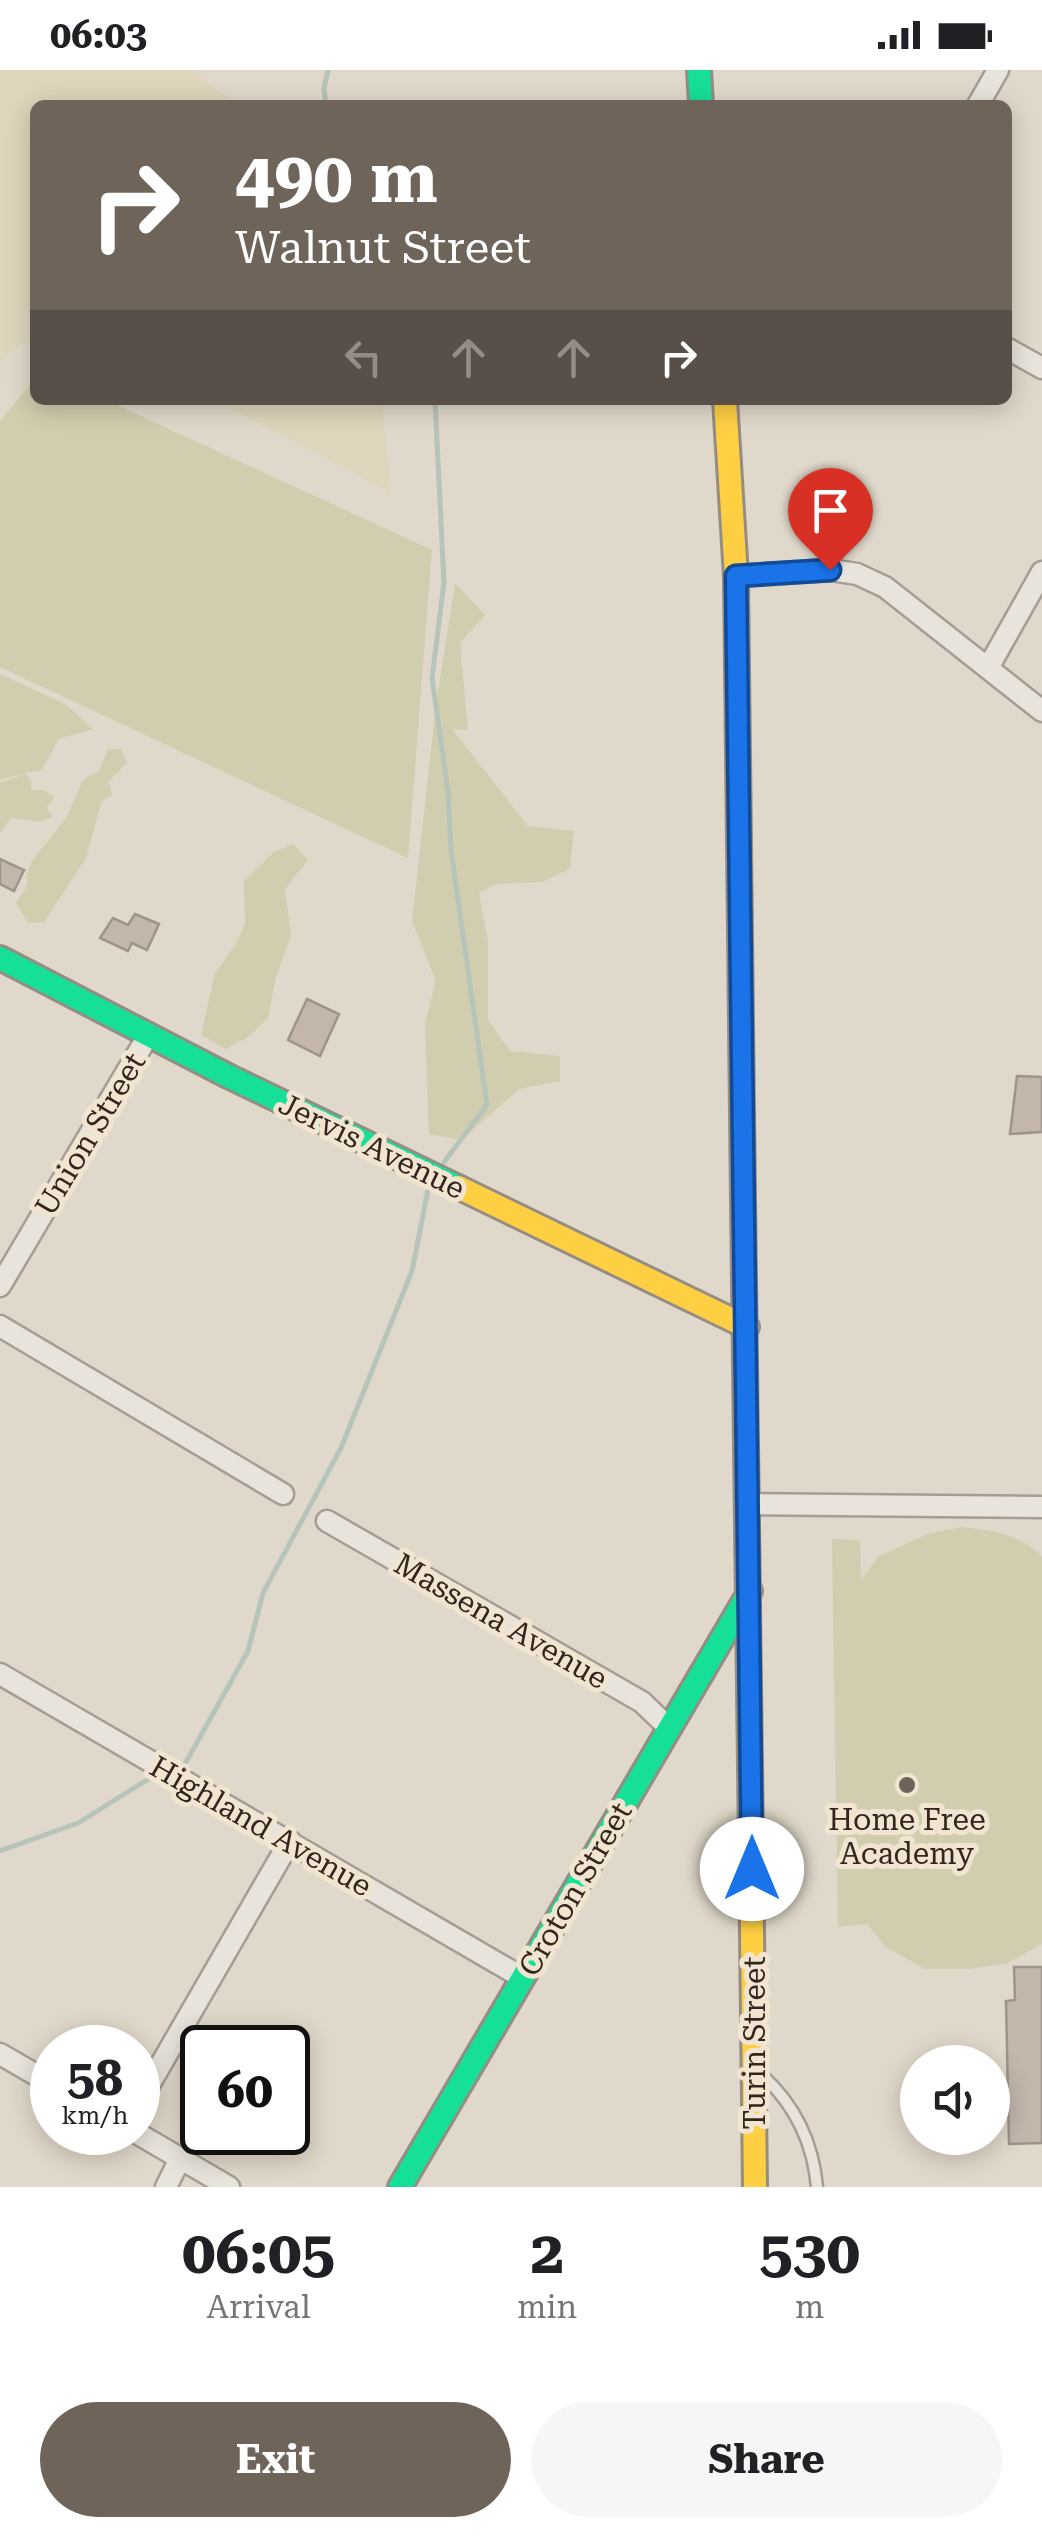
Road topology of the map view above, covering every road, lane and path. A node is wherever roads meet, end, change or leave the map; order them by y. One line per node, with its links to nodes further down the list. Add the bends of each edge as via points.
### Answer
1 (699, 70): 3 (main road)
2 (998, 70): 4 (street)
3 (701, 100)
4 (981, 100)
5 (1012, 350): 6 (street)
6 (1042, 368)
7 (725, 405): 9 (main road, Turin Street)
8 (1042, 572): 10 (street)
9 (736, 576): 10 (street, via 858,574); 16 (main road, Turin Street)
10 (988, 668): 11 (street)
11 (1042, 712)
12 (0, 958): 13 (main road, Jervis Avenue)
13 (148, 1034): 14 (street, Union Street); 16 (main road, Jervis Avenue)
14 (0, 1286)
15 (0, 1326): 17 (street)
16 (747, 1327): 18 (main road, Turin Street)
17 (283, 1494)
18 (748, 1504): 19 (street); 21 (main road, Turin Street)
19 (1042, 1507)
20 (328, 1521): 23 (street, Massena Avenue, via 642,1702)
21 (750, 1591): 23 (main road, Croton Street); 28 (main road, Turin Street)
22 (0, 1674): 24 (street, Highland Avenue)
23 (668, 1728): 25 (main road, Croton Street)
24 (290, 1842): 25 (street, Highland Avenue); 27 (street)
25 (523, 1978): 34 (main road, Croton Street)
26 (3, 2064): 29 (street)
27 (160, 2066)
28 (754, 2068): 35 (main road, Turin Street); 36 (lane, via 796,2115)
29 (30, 2075)
30 (160, 2147): 31 (street)
31 (180, 2159): 32 (street); 33 (street)
32 (166, 2187)
33 (229, 2187)
34 (400, 2187)
35 (755, 2187)
36 (817, 2187)

